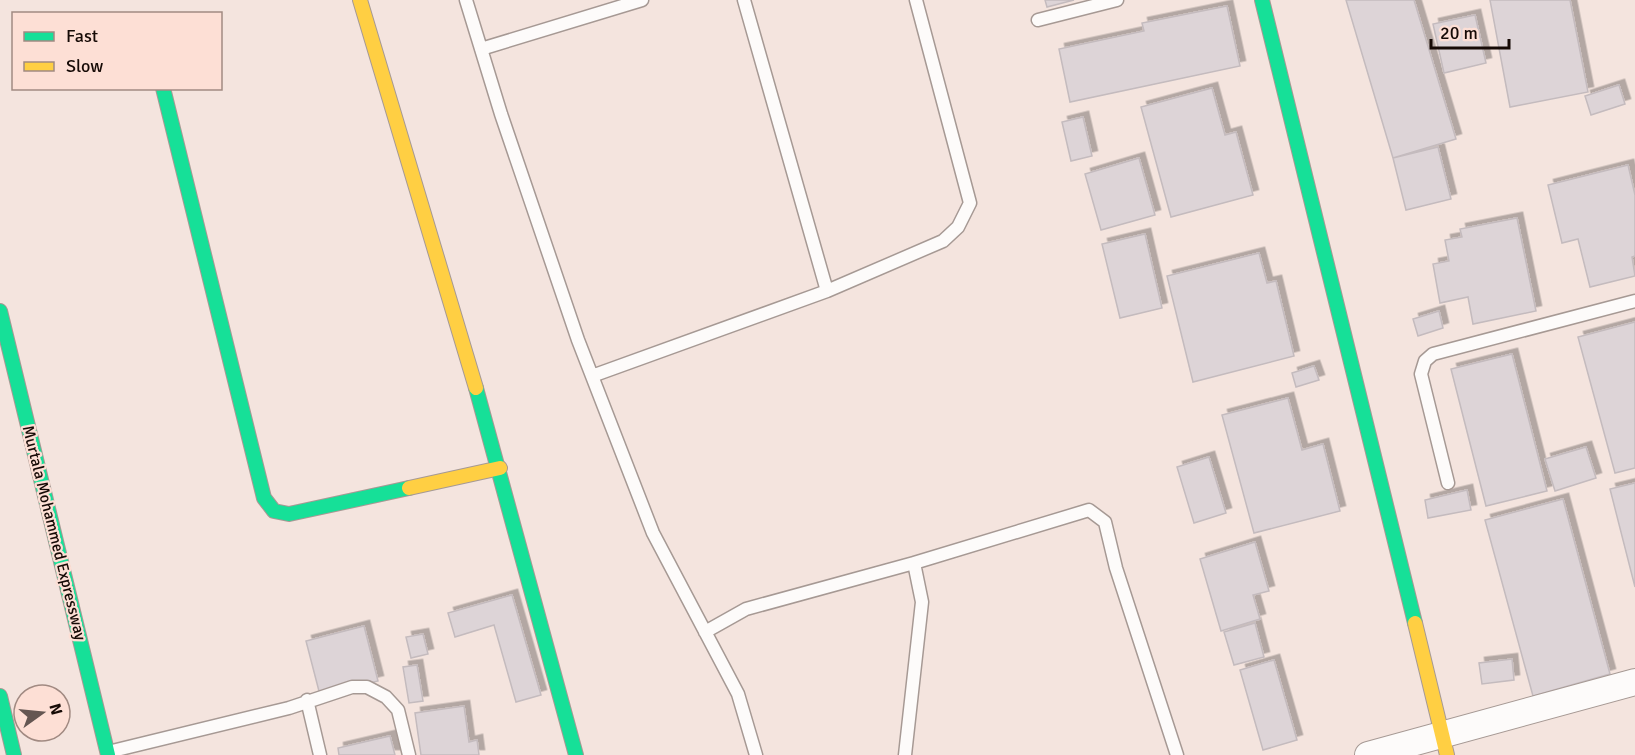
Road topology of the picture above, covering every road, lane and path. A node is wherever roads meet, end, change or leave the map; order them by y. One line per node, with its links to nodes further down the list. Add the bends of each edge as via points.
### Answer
1 (360, 0): 15 (main road)
2 (466, 0): 9 (lane)
3 (642, 0): 9 (lane)
4 (744, 0): 11 (lane)
5 (916, 0): 11 (lane, via 970,203 958,227 943,241)
6 (1117, 0): 8 (lane)
7 (1262, 0): 22 (main road)
8 (1038, 20)
9 (481, 49): 14 (lane)
10 (163, 90): 15 (main road, via 264,498 274,512 289,514)
11 (827, 291): 14 (lane)
12 (1635, 301): 16 (lane, via 1433,354 1425,361 1421,374)
13 (0, 311): 23 (main road, Murtala Mohammed Expressway)
14 (592, 376): 18 (lane, via 653,533)
15 (500, 468): 27 (main road)
16 (1448, 483)
17 (914, 563): 18 (lane, via 746,609); 29 (lane, via 922,602); 30 (lane, via 1089,510 1105,522 1116,568)
18 (705, 632): 28 (lane, via 738,694)
19 (1635, 682): 22 (street)
20 (0, 696): 24 (main road)
21 (307, 700): 23 (lane); 25 (lane); 26 (lane, via 352,687 367,687 386,697 398,710)
22 (1444, 745): 31 (street)
23 (107, 754)
24 (14, 755)
25 (320, 755)
26 (409, 755)
27 (576, 755)
28 (756, 755)
29 (905, 755)
30 (1177, 755)
31 (1368, 755)

